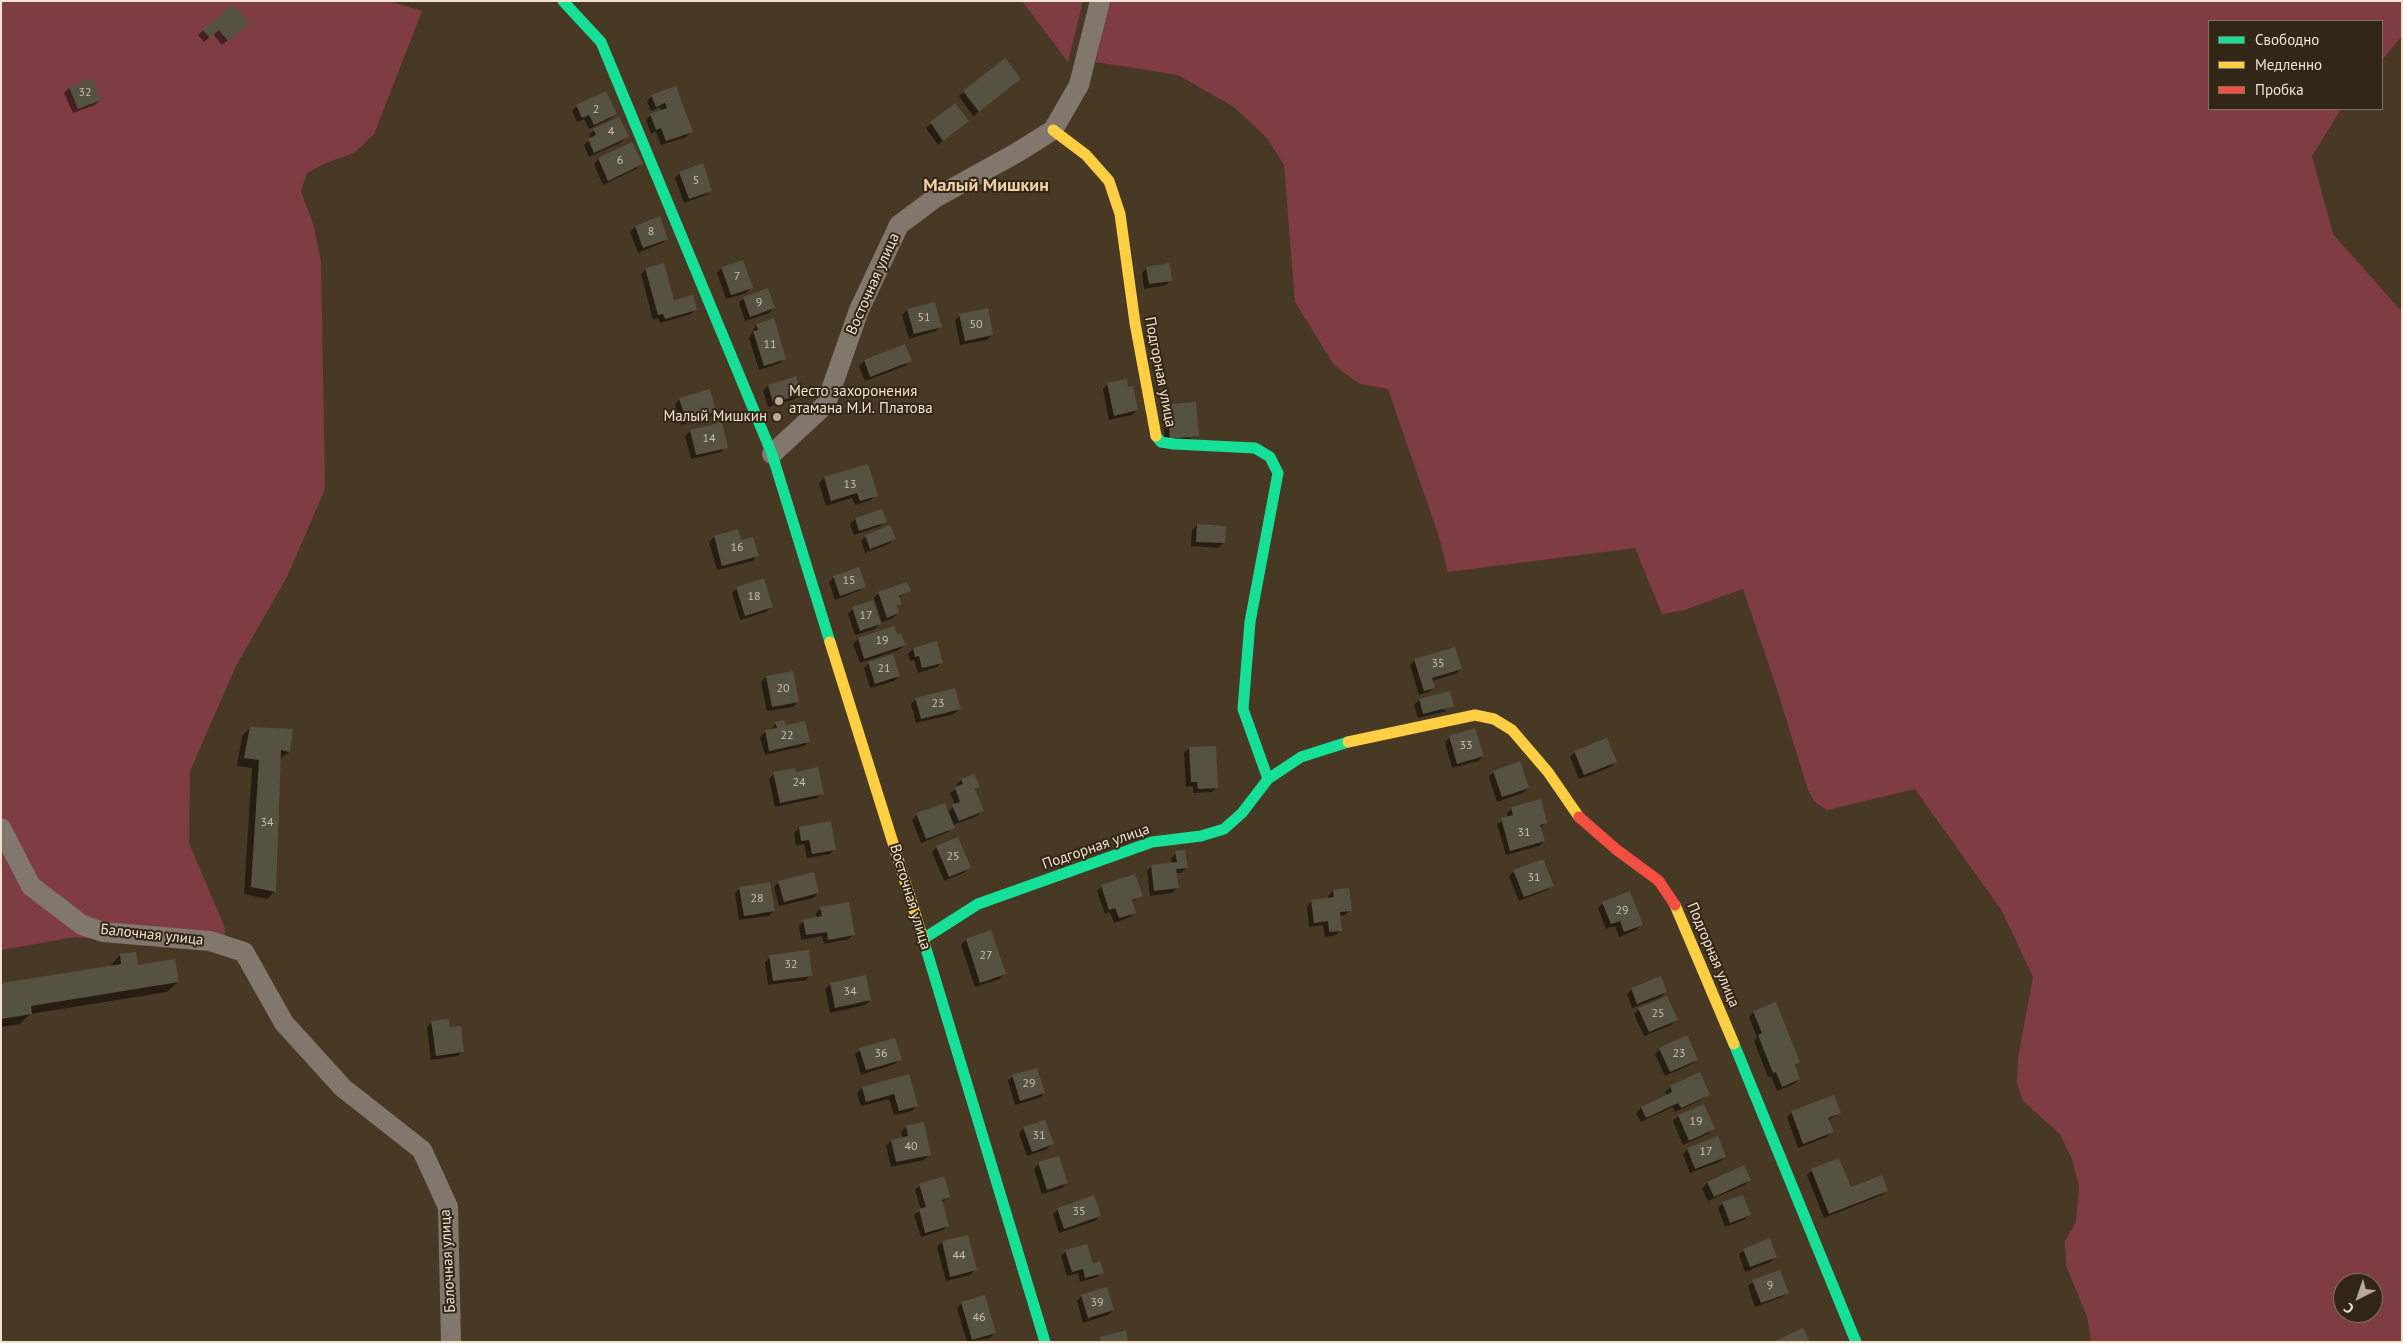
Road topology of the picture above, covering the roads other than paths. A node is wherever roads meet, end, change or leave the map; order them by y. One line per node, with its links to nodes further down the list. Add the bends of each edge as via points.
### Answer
1 (563, 1): 4 (street, Восточная улица, via 601,42)
2 (1100, 1): 3 (street, Восточная улица, via 1079,85)
3 (1053, 130): 4 (street, Восточная улица, via 936,198 900,225 859,310 826,404); 5 (street, Подгорная улица, via 1086,155 1108,181 1120,214 1154,434 1161,442 1174,444 1255,448 1270,458 1278,473 1250,622 1243,710)
4 (772, 454): 7 (street, Восточная улица)
5 (1268, 779): 7 (street, Подгорная улица, via 1242,813 1224,829 1201,836 1152,842 978,904); 10 (street, Подгорная улица, via 1300,757 1343,743 1475,715 1494,719 1512,730 1548,772 1576,814 1659,881 1679,910)
6 (1, 828): 8 (street, Балочная улица, via 32,886 82,925 103,932 210,941 244,952 284,1022 343,1088 422,1150 448,1207)
7 (923, 939): 9 (street, Восточная улица)
8 (451, 1342)
9 (1045, 1342)
10 (1856, 1342)

